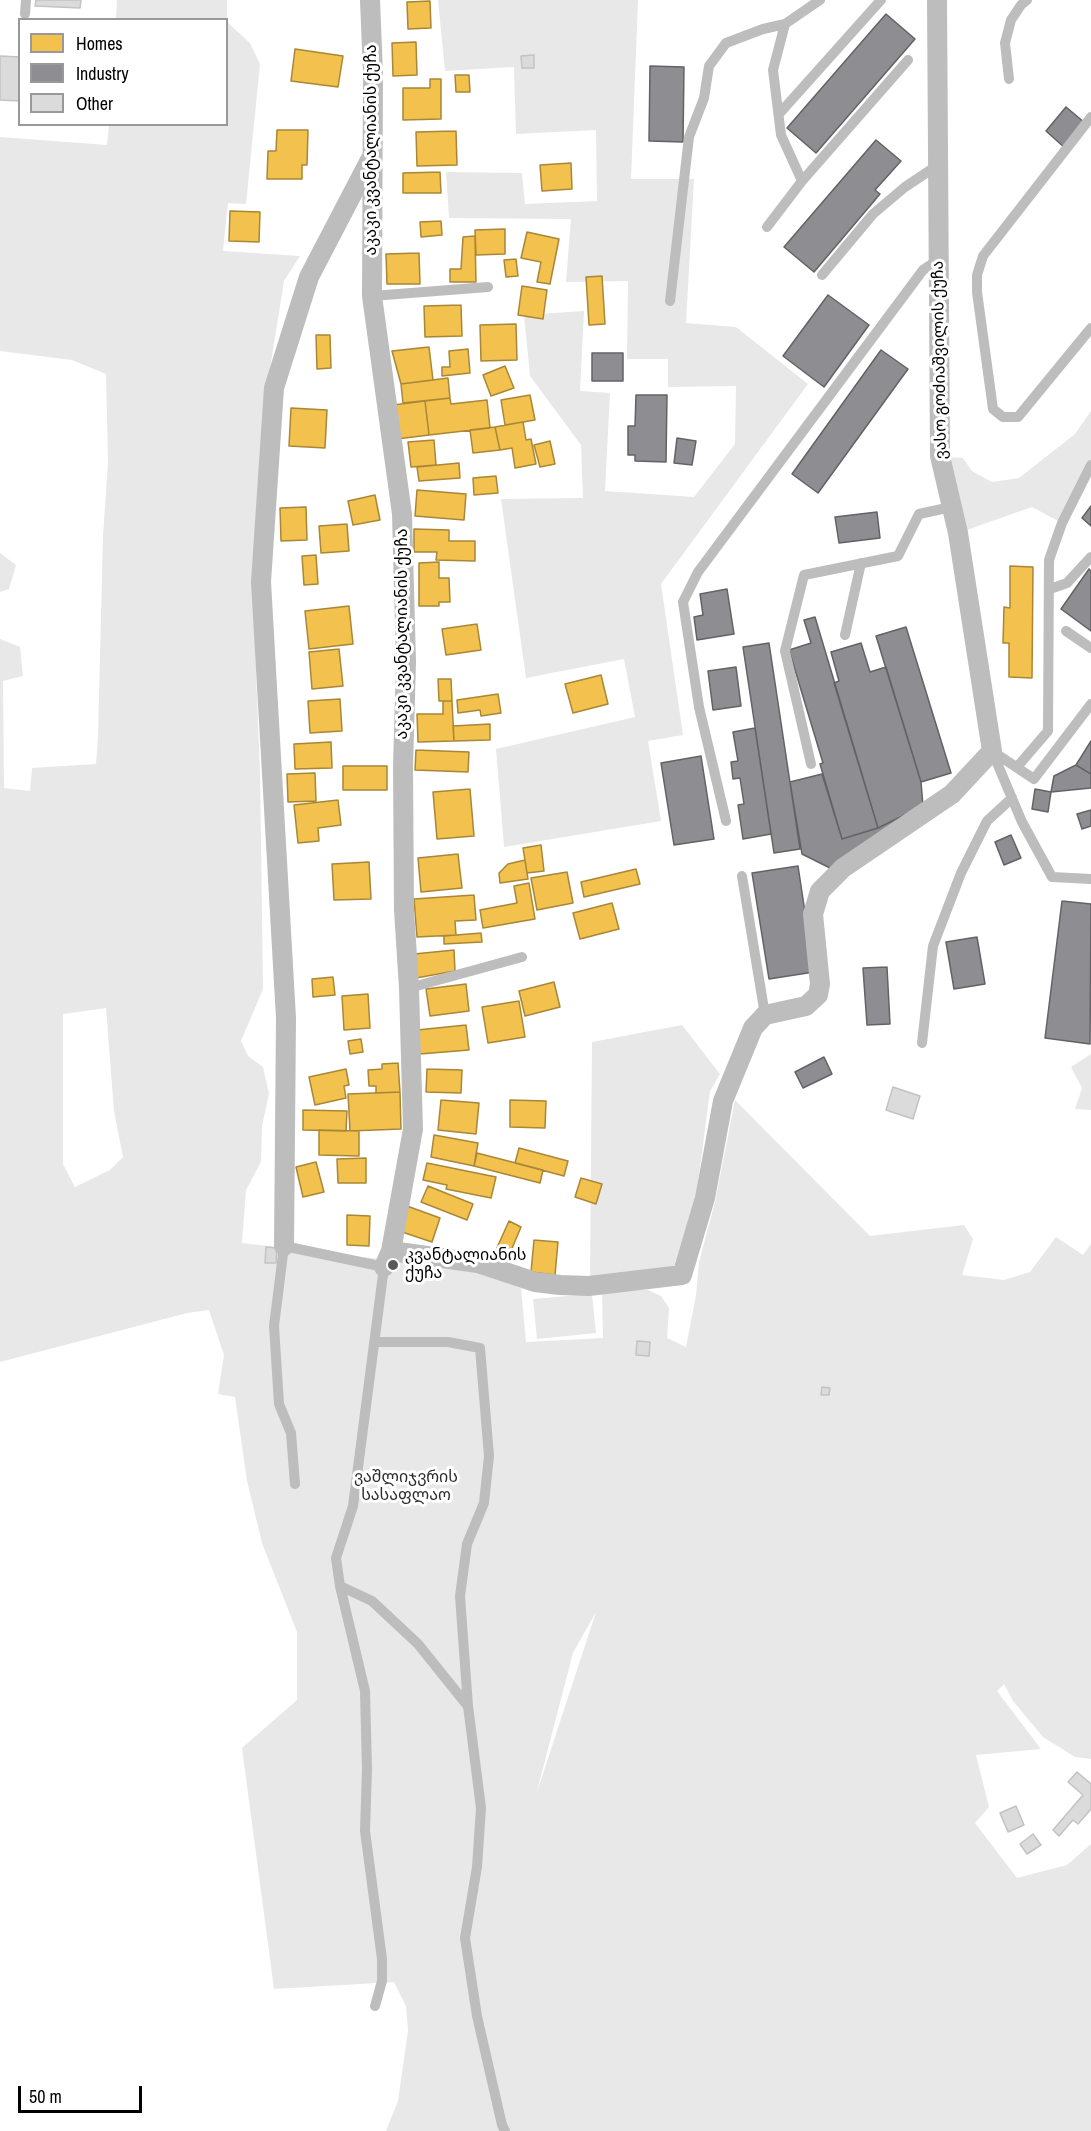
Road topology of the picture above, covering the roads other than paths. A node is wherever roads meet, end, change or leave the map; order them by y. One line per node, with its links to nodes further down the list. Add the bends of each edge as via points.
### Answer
1 (26, 0): 7 (lane)
2 (370, 0): 13 (street, აკაკი კვანტალიანის ქუჩა)
3 (820, 0): 8 (lane)
4 (881, 0): 11 (lane)
5 (938, 0): 14 (street, ვასო გოძიაშვილის ქუჩა)
6 (1027, 0): 10 (lane, via 1011,20 1005,43)
7 (25, 14)
8 (785, 24): 11 (lane, via 773,70); 21 (lane, via 726,43 709,66 704,98 688,137)
9 (908, 60): 15 (lane)
10 (1009, 79)
11 (779, 114): 15 (lane, via 781,135)
12 (1091, 117): 22 (lane, via 983,256 977,292 993,409 1003,417 1018,417)
13 (371, 157): 20 (street, აკაკი კვანტალიანის ქუჩა); 43 (street, via 309,277 273,388 261,582 286,1018)
14 (938, 165): 17 (street, ვასო გოძიაშვილის ქუჩა); 18 (lane, via 873,214)
15 (802, 181): 16 (lane)
16 (767, 227)
17 (938, 260): 24 (street, ვასო გოძიაშვილის ქუჩა, via 940,456); 36 (lane, via 923,270 698,572 683,602 699,707)
18 (822, 275)
19 (488, 287): 20 (lane)
20 (372, 296): 40 (street, აკაკი კვანტალიანის ქუჩა, via 402,514 406,662 404,910)
21 (670, 301)
22 (1091, 328)
23 (1091, 465): 27 (lane, via 1062,523 1049,560)
24 (951, 507): 26 (lane, via 919,514 898,556); 32 (street, ვასო გოძიაშვილის ქუჩა)
25 (1091, 557): 27 (lane, via 1067,583)
26 (861, 563): 29 (lane); 33 (lane, via 804,575 785,651)
27 (1050, 589): 34 (lane, via 1048,731)
28 (1066, 631): 30 (lane)
29 (845, 635)
30 (1091, 648)
31 (1091, 704): 34 (lane, via 1034,780)
32 (992, 751): 34 (lane); 35 (lane); 41 (street, via 952,794 843,868 820,891 813,914 818,995 806,1006)
33 (811, 764)
34 (1017, 767)
35 (1012, 798): 38 (lane, via 1052,877); 42 (lane, via 987,821 933,946)
36 (726, 820)
37 (742, 876): 41 (lane)
38 (1091, 879)
39 (522, 957): 40 (lane)
40 (409, 988): 44 (street, აკაკი კვანტალიანის ქუჩა, via 413,1129)
41 (765, 1015): 44 (street, via 753,1028 723,1101 705,1198 682,1275 589,1286 560,1285 535,1282 478,1263)
42 (922, 1043)
43 (284, 1246): 44 (lane); 46 (lane, via 274,1326 279,1404 291,1433)
44 (388, 1259): 45 (lane)
45 (376, 1342): 47 (lane, via 353,1506 336,1558); 48 (lane, via 448,1342 480,1348 489,1455 483,1503 467,1544 460,1596)
46 (295, 1484)
47 (340, 1586): 48 (lane, via 372,1601 410,1637); 49 (lane, via 365,1690 365,1831 382,1959 382,1981)
48 (468, 1706): 50 (lane, via 481,1808 477,1867 465,1938 477,2016)
49 (375, 2006)
50 (505, 2131)

